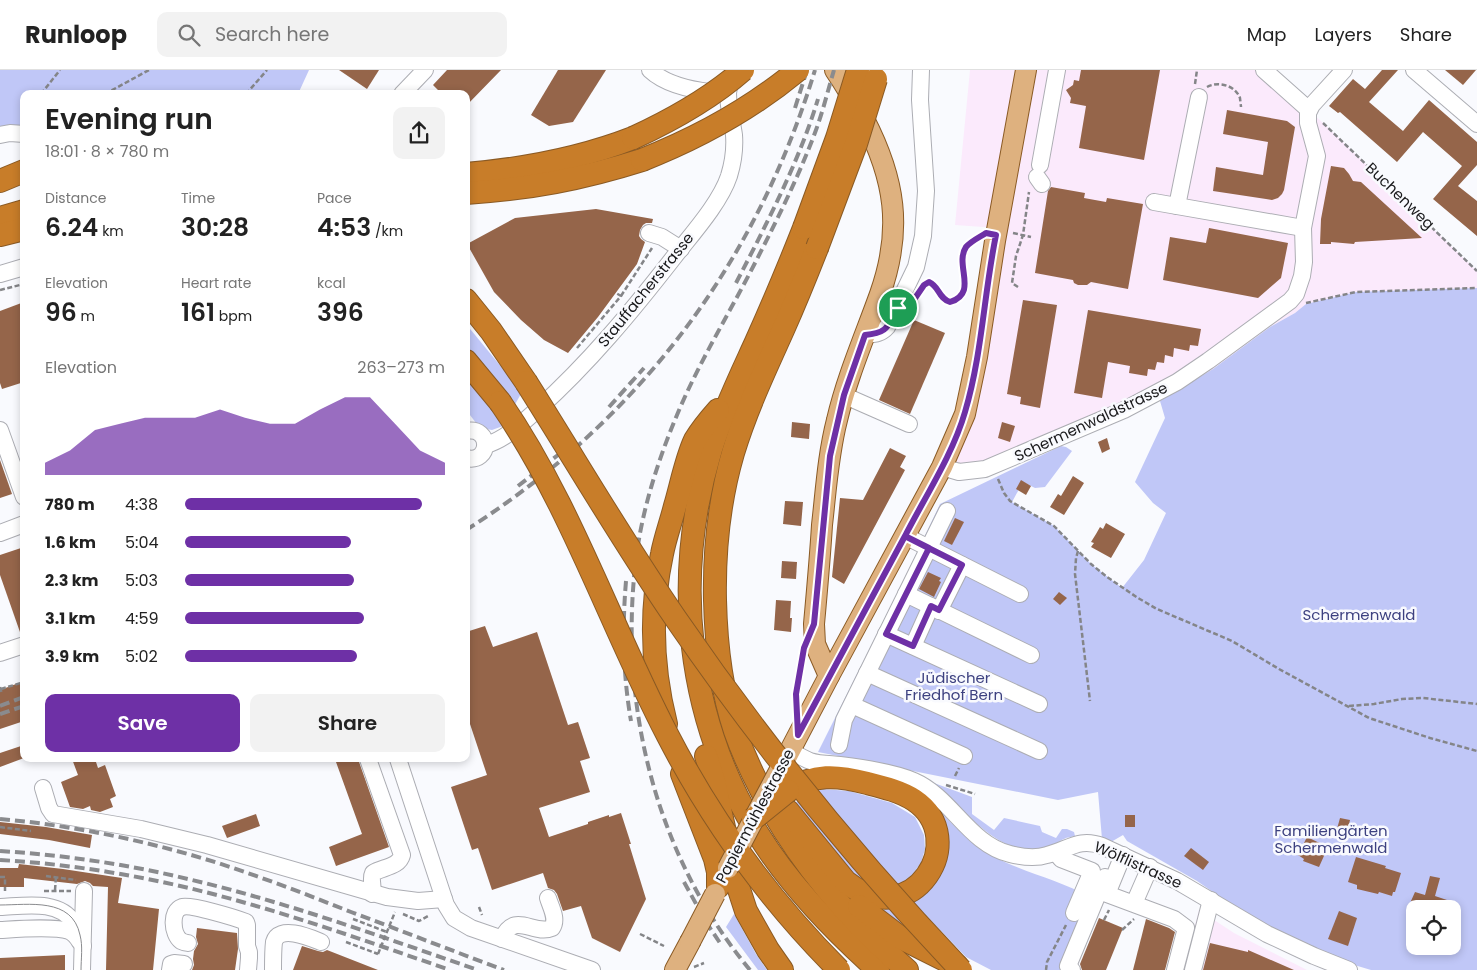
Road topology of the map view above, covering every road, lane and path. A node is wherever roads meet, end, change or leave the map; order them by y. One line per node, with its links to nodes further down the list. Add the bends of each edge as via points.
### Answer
1 (60, 70): 18 (path)
2 (149, 70): 19 (path)
3 (267, 70): 20 (path)
4 (425, 70): 21 (street)
5 (650, 70): 22 (street, via 688,90)
6 (733, 70): 22 (street, Stauffacherstrasse)
7 (743, 70): 32 (highway, bridge, via 700,103 633,138 557,162)
8 (798, 70): 35 (highway, bridge, via 722,123 642,160 562,182)
9 (835, 70): 58 (main road, via 876,142 887,175 893,209 890,260)
10 (913, 70): 24 (street)
11 (921, 70): 24 (street)
12 (1026, 70): 43 (main road, Papiermühlestrasse)
13 (1057, 70): 33 (street)
14 (1264, 70): 26 (street)
15 (1344, 70): 26 (street)
16 (870, 73): 60 (highway, bridge, via 840,130 804,228); 72 (highway, bridge, via 856,144 817,248 744,421 724,486)
17 (1415, 76): 28 (street)
18 (44, 90)
19 (112, 90)
20 (250, 90)
21 (406, 90)
22 (728, 94): 46 (street, Stauffacherstrasse, via 734,141 730,173 717,200)
23 (1199, 97): 25 (path, via 1205,88 1223,84 1233,88 1240,98); 37 (street)
24 (920, 100): 58 (street, via 926,191 924,236 916,267 888,326 879,334)
25 (1241, 107)
26 (1309, 110): 40 (street, Schermenwaldstrasse, via 1308,124 1317,156)
27 (1322, 122): 49 (path, Buchenweg)
28 (1477, 124)
29 (20, 134): 30 (street)
30 (0, 135)
31 (20, 173): 34 (highway)
32 (470, 174)
33 (1039, 175): 52 (path, via 1030,188 1016,256 1012,283)
34 (0, 181)
35 (470, 193)
36 (1154, 202): 37 (street)
37 (1177, 206): 40 (street)
38 (20, 212): 39 (highway)
39 (0, 218)
40 (1303, 228): 67 (street, Schermenwaldstrasse, via 1302,276 1296,294 1283,306 1170,386 1124,410)
41 (20, 230): 44 (highway)
42 (654, 235): 46 (street); 55 (path)
43 (996, 235): 54 (path, via 986,233 967,245 962,255 965,286 957,300 944,300 935,285 929,282); 68 (main road, Papiermühlestrasse, via 965,414)
44 (0, 236)
45 (20, 245): 47 (highway)
46 (681, 249): 65 (street, Stauffacherstrasse, via 581,369 506,435)
47 (0, 250)
48 (20, 270): 50 (street)
49 (1477, 271)
50 (1, 283): 51 (path)
51 (20, 284)
52 (1018, 286)
53 (1477, 288): 56 (path, via 1356,292)
54 (920, 292)
55 (621, 296)
56 (1306, 304)
57 (470, 305): 152 (highway, bridge, via 526,382 639,564 737,704 842,837)
58 (865, 335): 61 (main road)
59 (470, 366): 149 (highway, bridge, via 500,402 550,484 651,704 700,794 756,877)
60 (738, 383): 85 (highway, via 712,447 695,516 689,585); 116 (highway, via 695,440 662,551 654,635 662,709 680,769 715,859)
61 (844, 395): 62 (street); 89 (main road, via 828,468 814,624 815,644)
62 (909, 424)
63 (0, 430): 69 (street)
64 (470, 430): 65 (street, via 478,431)
65 (486, 445): 66 (street, Stauffacherstrasse, via 481,456)
66 (470, 459)
67 (993, 466): 68 (street, Schermenwaldstrasse, via 959,472); 76 (path, via 1010,501 1054,526)
68 (942, 468): 74 (main road, Papiermühlestrasse)
69 (20, 486)
70 (947, 511): 75 (street)
71 (20, 526): 73 (street)
72 (717, 532): 107 (highway, via 727,582 732,648 746,716 770,778); 151 (highway, via 714,585 718,650 723,686 742,749 774,816 808,866 852,917)
73 (0, 533)
74 (905, 536): 75 (street); 89 (main road, Papiermühlestrasse)
75 (929, 548): 77 (street); 78 (street)
76 (1078, 551): 93 (path, via 1075,574); 98 (path, via 1107,577 1157,609 1232,640 1279,670)
77 (962, 565): 79 (street); 80 (street)
78 (906, 594): 80 (street); 81 (street)
79 (1020, 594)
80 (935, 608): 83 (street); 87 (street)
81 (886, 634): 83 (street); 88 (street)
82 (20, 646): 86 (street)
83 (913, 646): 95 (street)
84 (804, 648): 94 (path)
85 (693, 652): 148 (highway, via 690,692 734,874 746,911); 150 (highway, via 713,738 732,785 758,834 812,906)
86 (0, 653)
87 (1031, 655)
88 (867, 673): 97 (street); 100 (street)
89 (829, 676): 102 (main road, Papiermühlestrasse)
90 (20, 683): 91 (path)
91 (0, 688): 92 (path)
92 (2, 694)
93 (1090, 701)
94 (797, 703)
95 (1039, 704)
96 (1477, 704): 98 (path, via 1423,698)
97 (852, 705): 99 (street, via 844,720); 103 (street)
98 (1347, 706): 101 (path, via 1369,718)
99 (839, 745)
100 (1040, 751)
101 (1477, 751)
102 (787, 756): 108 (main road, Papiermühlestrasse, bridge); 111 (street, Wölflistrasse, via 856,767 914,781 933,792 978,836 1004,852 1031,857)
103 (964, 756)
104 (369, 762): 119 (street, via 402,855 397,863 373,873)
105 (399, 762): 120 (street)
106 (43, 788): 119 (street, via 52,814 141,829 207,845)
107 (788, 801): 107 (highway, via 798,784 826,777 864,782 902,794 924,809 932,822 937,835 934,865 925,879 902,896 868,896 846,882 823,855); 108 (highway, bridge); 153 (highway, via 799,835 840,887 868,914 901,938)
108 (753, 819): 116 (main road, Papiermühlestrasse, bridge)
109 (0, 827): 110 (path)
110 (31, 831)
111 (1056, 853): 112 (street, Wölflistrasse, via 1084,842 1098,844); 126 (street, via 1061,859 1092,871)
112 (1119, 854): 113 (street, Wölflistrasse); 155 (street, via 1068,966); 156 (street, via 1107,894 1174,919 1186,928)
113 (1150, 868): 123 (street); 124 (street, Wölflistrasse)
114 (46, 876): 117 (path, via 56,877)
115 (0, 877): 122 (path, via 5,878)
116 (720, 883): 147 (main road, Papiermühlestrasse, bridge)
117 (55, 890)
118 (84, 891): 141 (street)
119 (372, 894): 120 (street, via 418,901)
120 (444, 898): 136 (street, via 456,920)
121 (548, 898): 136 (street, via 554,918 552,928 542,930 520,924 509,928)
122 (3, 899): 141 (street, via 54,908 64,913 74,924)
123 (1136, 899)
124 (1211, 900): 157 (street); 158 (street, Wölflistrasse, via 1267,934)
125 (479, 907): 127 (path)
126 (1074, 913): 154 (path, via 1047,962)
127 (482, 914)
128 (0, 915): 141 (street, via 58,916 76,931)
129 (1137, 916): 133 (path)
130 (352, 919): 134 (path)
131 (419, 921): 134 (path, bridge, via 395,912)
132 (0, 930): 141 (street, via 58,929 75,934)
133 (1122, 930)
134 (387, 932): 139 (path, bridge, via 378,954)
135 (640, 934): 142 (path)
136 (502, 939): 146 (street)
137 (0, 940): 141 (street, via 68,938)
138 (321, 942): 145 (street, via 296,933 279,936 274,942)
139 (346, 942)
140 (188, 944): 144 (street, via 181,941 174,925 175,914 182,906 246,922)
141 (83, 946): 143 (street)
142 (664, 946)
143 (82, 970)
144 (248, 970)
145 (273, 970)
146 (592, 970)
147 (675, 970)
148 (782, 970)
149 (839, 970)
150 (878, 970)
151 (907, 970)
152 (961, 970)
153 (966, 970)
154 (1046, 970)
155 (1072, 970)
156 (1175, 970)
157 (1193, 970)
158 (1349, 970)

